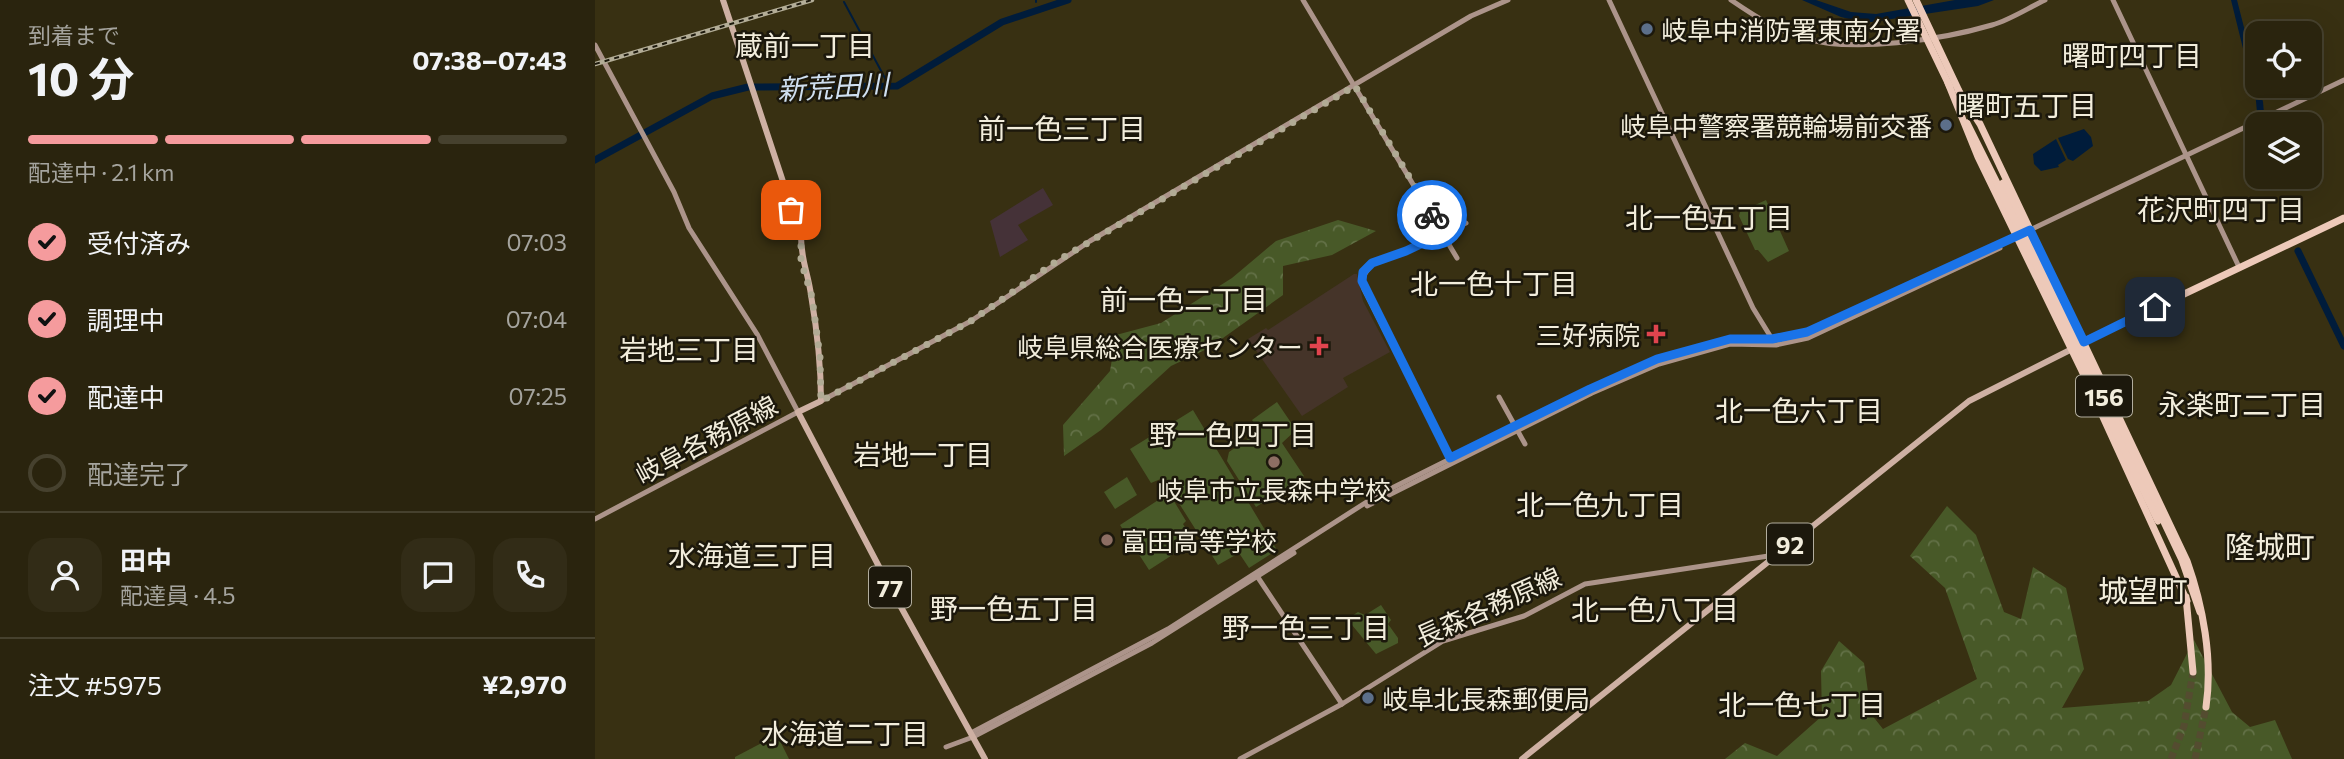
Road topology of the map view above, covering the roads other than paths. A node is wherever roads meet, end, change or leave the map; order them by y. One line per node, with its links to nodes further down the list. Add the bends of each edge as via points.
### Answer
1 (723, 0): 28 (main road, via 801,236 801,261 810,288 820,357)
2 (1303, 0): 13 (street)
3 (1509, 0): 13 (street, via 1471,16)
4 (1609, 0): 24 (street, via 1753,308)
5 (1731, 0): 9 (street, via 1772,26 1825,44 1867,46)
6 (2045, 0): 9 (street, via 1991,26)
7 (2113, 0): 15 (street)
8 (1913, 3): 9 (highway, 156)
9 (1930, 37): 12 (highway, 156); 14 (highway, 156)
10 (595, 45): 29 (street, via 689,228 757,334)
11 (2344, 80): 15 (street)
12 (1948, 83): 16 (highway, 156); 21 (highway, 156)
13 (1355, 86): 20 (street); 28 (street, via 1057,261 971,321)
14 (1958, 90): 16 (highway, 156); 19 (highway, 156, via 1978,120)
15 (2187, 155): 19 (street); 23 (street)
16 (2000, 184): 36 (highway, 156, bridge, via 2168,541); 37 (highway, 156, bridge, via 2172,539)
17 (2344, 220): 23 (highway); 25 (highway)
18 (1466, 223): 20 (street)
19 (2030, 230): 21 (street); 25 (highway, 156)
20 (1444, 233): 22 (street); 32 (street, via 1372,263 1362,281)
21 (2017, 237): 24 (street, via 1807,332); 26 (highway, 156); 30 (street, via 1808,338 1776,345 1730,344 1671,360)
22 (1457, 258)
23 (2239, 267): 25 (highway)
24 (1772, 339): 30 (street, via 1730,339 1657,359)
25 (2085, 344): 26 (highway); 37 (highway, 156, bridge, via 2187,561)
26 (2072, 349): 34 (main road, 92, via 1969,401); 36 (highway, 156)
27 (1499, 397): 30 (street)
28 (821, 401): 29 (main road)
29 (798, 412): 33 (street, 岐阜各務原線); 41 (main road, 77)
30 (1516, 428): 31 (street); 32 (street); 35 (street, via 1378,499)
31 (1525, 444)
32 (1450, 458): 35 (street, via 1376,496)
33 (595, 519)
34 (1776, 555): 39 (street, 長森各務原線, via 1585,584 1524,616 1443,641); 45 (main road, 92)
35 (1256, 575): 39 (street); 41 (street, via 1168,629)
36 (2187, 601): 38 (highway, 156)
37 (2200, 612): 40 (highway, 156, via 2207,658)
38 (2193, 670)
39 (1342, 704): 44 (street, 長森各務原線)
40 (2206, 704)
41 (972, 735): 42 (street); 43 (main road, 77)
42 (946, 747)
43 (985, 759)
44 (1240, 759)
45 (1522, 759)

